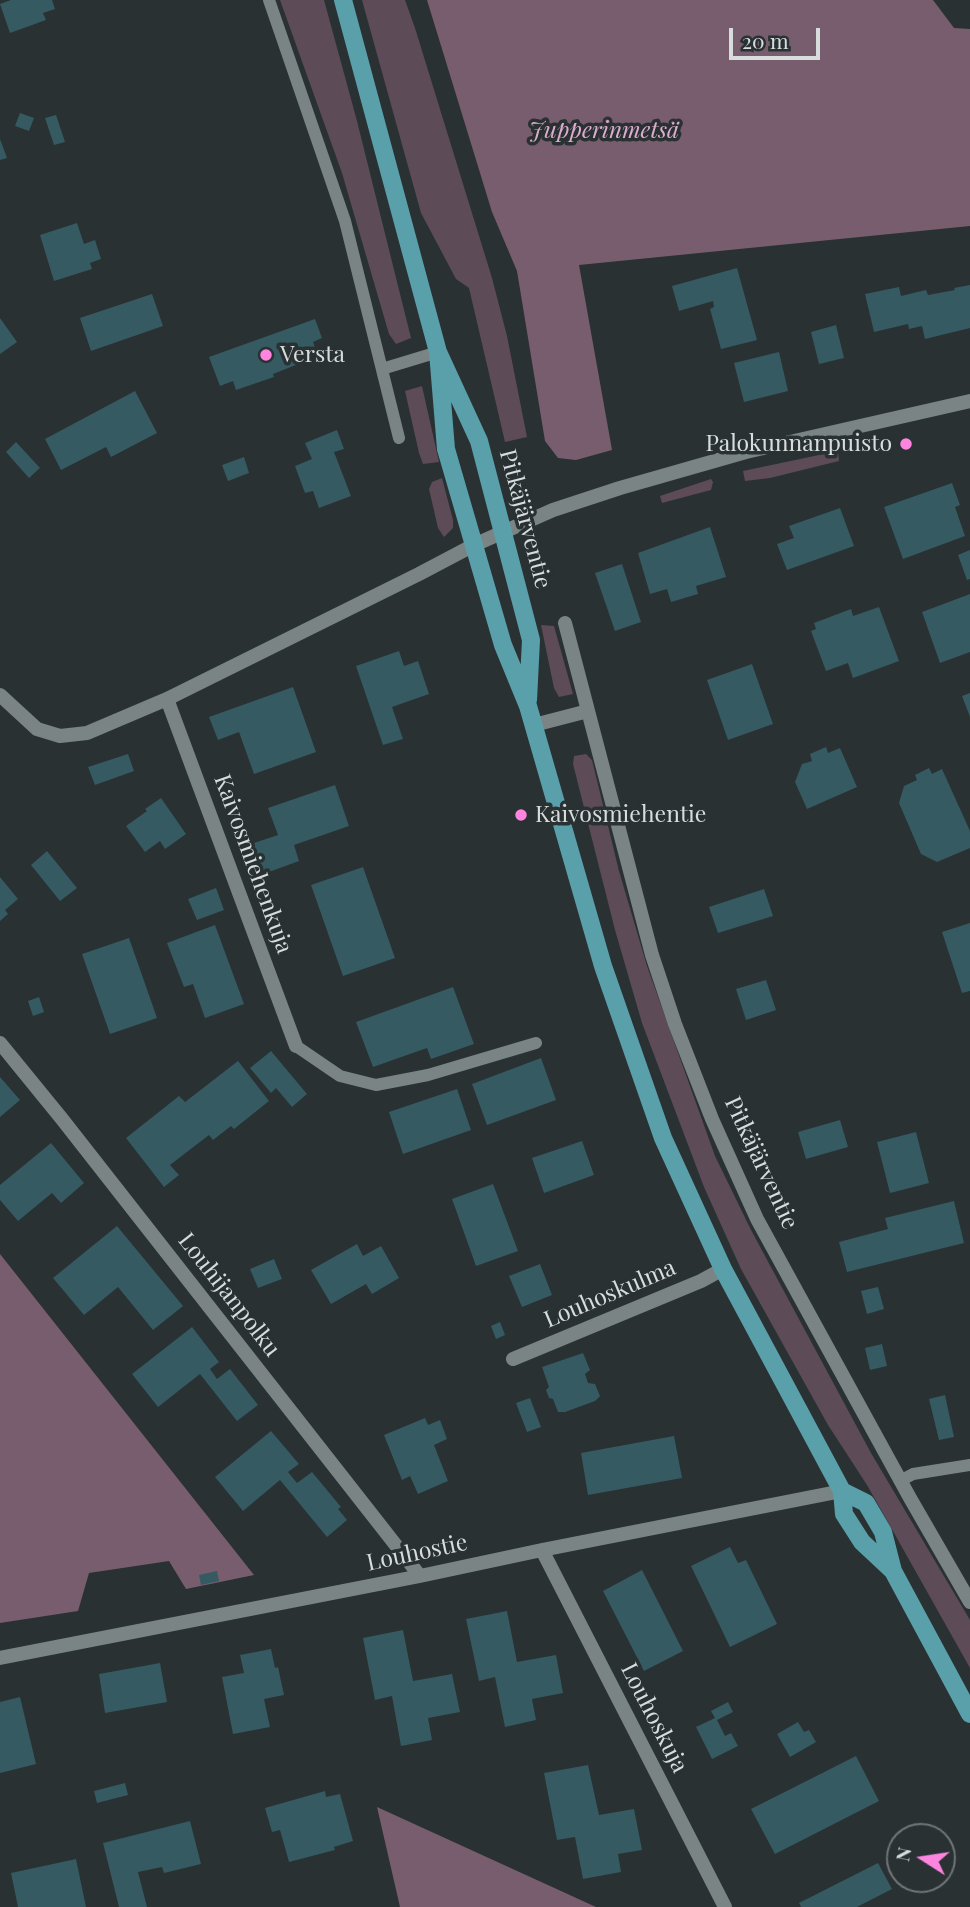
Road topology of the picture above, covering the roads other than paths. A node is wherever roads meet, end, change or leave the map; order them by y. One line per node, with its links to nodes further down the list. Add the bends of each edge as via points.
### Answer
1 (269, 0): 4 (lane, via 345,221)
2 (343, 0): 3 (main road, Pitkäjärventie)
3 (438, 352): 4 (lane); 7 (main road, Pitkäjärventie, via 479,441); 8 (main road, Pitkäjärventie, via 446,449)
4 (382, 369): 6 (lane)
5 (970, 401): 7 (street, via 722,459 598,495)
6 (399, 438)
7 (502, 531): 8 (street); 12 (main road, Pitkäjärventie, via 531,640)
8 (474, 545): 11 (street); 12 (main road, Pitkäjärventie, via 503,645)
9 (565, 623): 13 (street, Pitkäjärventie)
10 (0, 695): 11 (street, via 37,729 60,736 87,733)
11 (167, 699): 17 (street, Kaivosmiehenkuja)
12 (528, 706): 14 (main road, Pitkäjärventie)
13 (588, 711): 14 (street); 21 (street, Pitkäjärventie, via 652,955 712,1119 757,1219)
14 (534, 725): 18 (main road, Pitkäjärventie, via 634,1057 663,1138)
15 (0, 1043): 24 (street, Louhijanpolku)
16 (536, 1043): 17 (lane, via 428,1075 376,1085 340,1076)
17 (296, 1046)
18 (723, 1269): 19 (street, Louhoskulma); 22 (main road, Pitkäjärventie)
19 (513, 1359)
20 (970, 1465): 21 (lane, via 913,1474)
21 (900, 1481): 25 (street, Pitkäjärventie)
22 (842, 1491): 23 (street, Louhostie); 27 (main road, Pitkäjärventie, via 844,1514 862,1542 893,1571)
23 (542, 1550): 24 (street, Louhostie); 28 (street, Louhoskuja)
24 (420, 1576): 26 (street, Louhostie)
25 (970, 1602)
26 (0, 1658)
27 (970, 1714)
28 (725, 1907)

